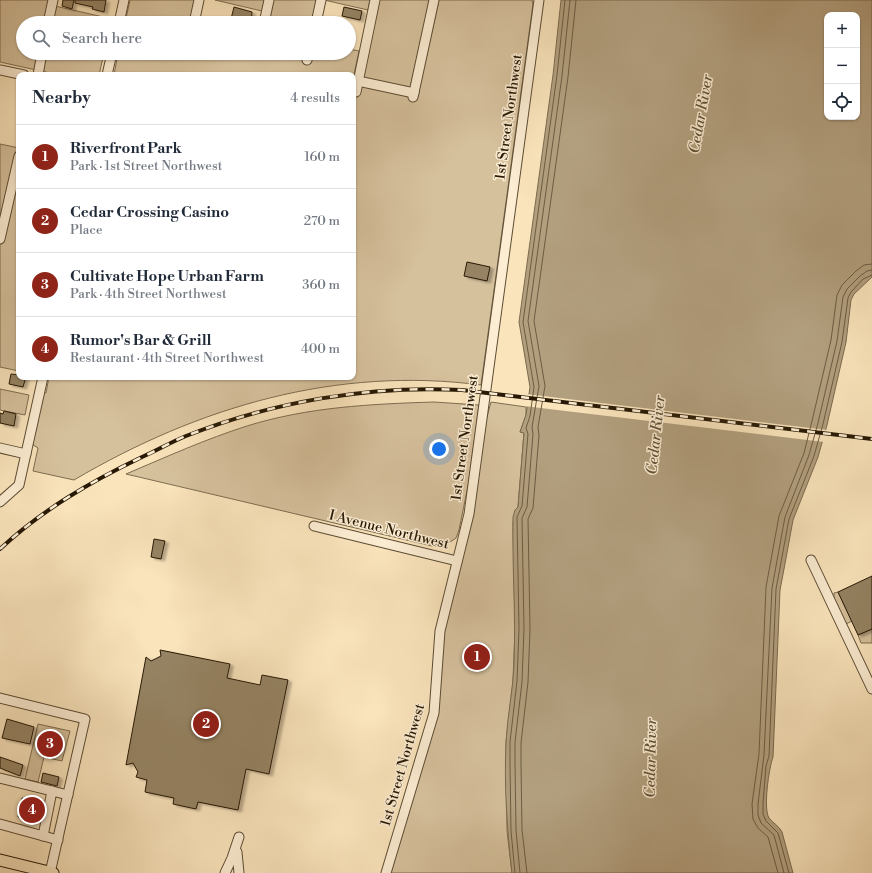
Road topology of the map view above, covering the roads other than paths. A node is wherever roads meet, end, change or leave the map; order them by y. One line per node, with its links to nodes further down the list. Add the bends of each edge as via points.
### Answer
1 (53, 0): 9 (street)
2 (124, 0): 10 (street)
3 (199, 0): 11 (street)
4 (269, 0): 12 (street)
5 (321, 0): 13 (street)
6 (375, 0): 20 (street)
7 (434, 0): 20 (street, via 413,95)
8 (539, 0): 30 (street, 1st Street Northwest, via 471,500)
9 (50, 16)
10 (121, 16)
11 (196, 16)
12 (266, 16)
13 (318, 16)
14 (41, 60): 17 (street)
15 (110, 60): 18 (street)
16 (0, 70): 19 (street)
17 (39, 72)
18 (108, 72)
19 (16, 73)
20 (358, 81): 21 (street)
21 (356, 92)
22 (16, 169): 23 (street)
23 (0, 239)
24 (42, 380): 26 (street)
25 (0, 448): 26 (street)
26 (26, 454): 27 (street, via 19,485)
27 (0, 502)
28 (314, 526): 30 (street, I Avenue Northwest)
29 (811, 560): 31 (street)
30 (457, 561): 43 (street, 1st Street Northwest, via 440,631 434,713)
31 (872, 689)
32 (0, 698): 35 (street, via 85,719)
33 (0, 778): 34 (street)
34 (52, 791): 35 (street); 37 (street)
35 (68, 795): 38 (street)
36 (0, 824): 37 (street)
37 (43, 836): 38 (street)
38 (58, 840): 40 (street)
39 (0, 860): 40 (main road)
40 (51, 873)
41 (225, 873): 42 (street, via 238,842)
42 (239, 873)
43 (386, 873)

